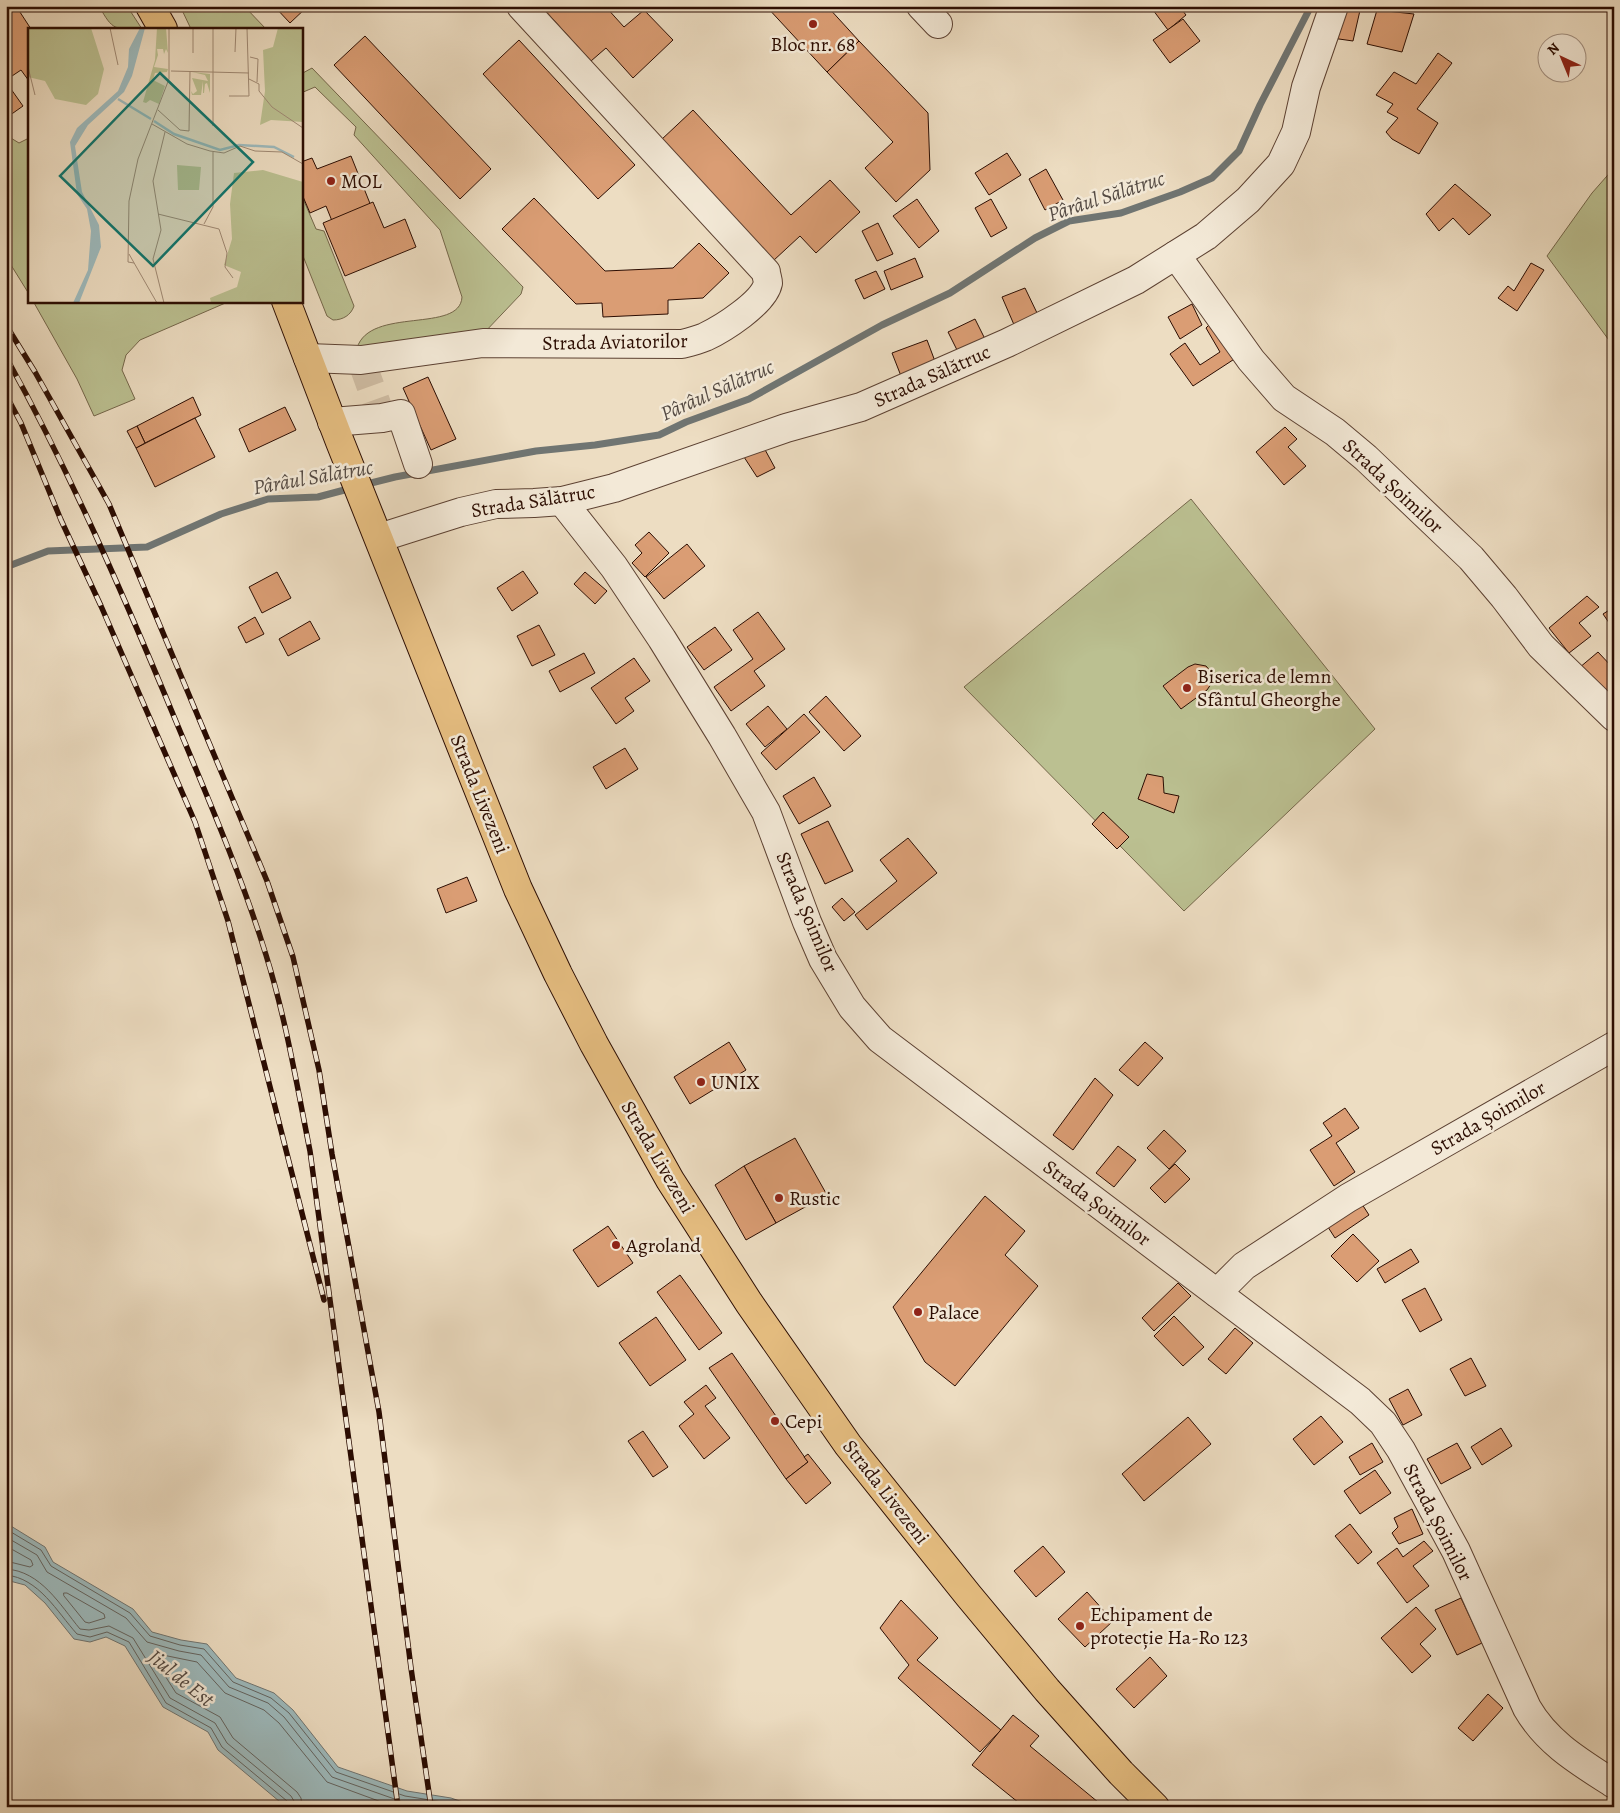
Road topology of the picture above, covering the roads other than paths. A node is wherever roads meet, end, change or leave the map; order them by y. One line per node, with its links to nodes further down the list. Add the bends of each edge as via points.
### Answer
1 (150, 6): 4 (main road)
2 (521, 6): 7 (street, Strada Aviatorilor, via 766,272 768,282 764,293 725,326 703,338 682,344 482,343 361,360)
3 (1334, 6): 5 (street, Strada Sălătruc, via 1306,87 1296,132 1281,164 1248,200 1206,236)
4 (162, 28)
5 (1176, 255): 10 (street, Strada Sălătruc, via 1136,280 1008,343 861,407 786,428 614,488); 12 (street, Strada Șoimilor, via 1251,360 1284,398 1366,458 1471,558 1541,646)
6 (286, 302): 7 (main road, Strada Livezeni)
7 (308, 358): 8 (main road, Strada Livezeni)
8 (336, 432): 9 (street, via 401,414); 11 (main road, Strada Livezeni)
9 (418, 464)
10 (562, 501): 11 (street, Strada Sălătruc, via 496,504); 14 (street, Strada Șoimilor, via 614,567 656,631 766,812 823,959 852,1007 880,1039)
11 (375, 529): 16 (main road, Strada Livezeni, via 518,889 594,1044 670,1180 749,1303 848,1445 1047,1690)
12 (1614, 717)
13 (1614, 1046): 14 (street, Strada Șoimilor, via 1348,1198 1244,1266)
14 (1217, 1293): 15 (street, Strada Șoimilor, via 1383,1423 1456,1551 1536,1723 1564,1752)
15 (1614, 1784)
16 (1155, 1807)

